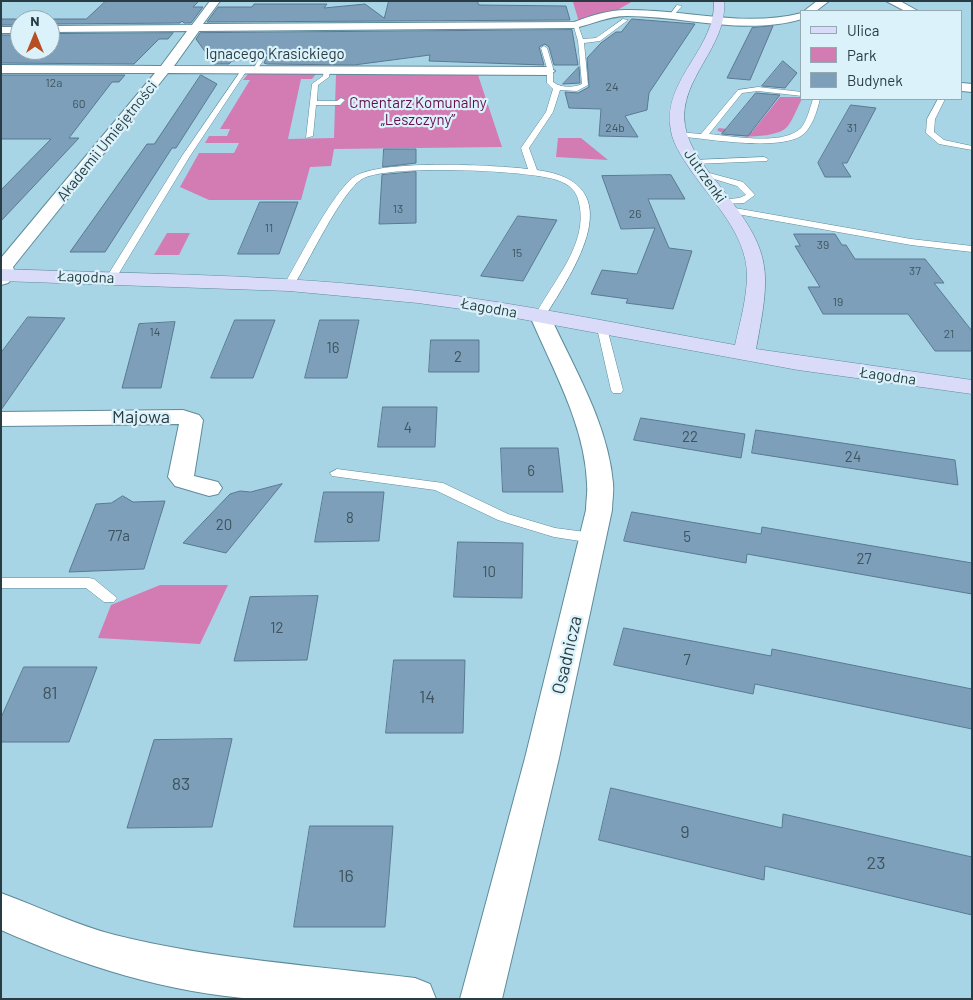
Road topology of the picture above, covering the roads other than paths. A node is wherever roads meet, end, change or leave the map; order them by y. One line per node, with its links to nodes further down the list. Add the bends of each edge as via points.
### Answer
1 (215, 1): 13 (street, Akademii Umiejętności)
2 (719, 1): 11 (street)
3 (824, 1): 6 (street)
4 (891, 1): 7 (street)
5 (679, 6): 8 (lane)
6 (810, 10)
7 (911, 10)
8 (670, 16): 11 (street); 12 (street, via 614,14)
9 (800, 16): 11 (street, via 769,23)
10 (625, 20): 15 (lane, via 618,27 606,30 598,40)
11 (720, 20): 29 (street, Jutrzenki, via 678,100)
12 (575, 26): 13 (street); 15 (lane)
13 (196, 28): 14 (street); 19 (street, Akademii Umiejętności)
14 (60, 29)
15 (581, 41): 23 (lane, via 585,85 577,89)
16 (544, 48): 22 (lane)
17 (264, 55): 20 (lane)
18 (1, 69): 19 (street, Ignacego Krasickiego)
19 (164, 70): 20 (street, Ignacego Krasickiego); 38 (street, Akademii Umiejętności, via 4,267)
20 (249, 70): 21 (street, Ignacego Krasickiego); 39 (lane, via 186,156)
21 (326, 70): 22 (street, Ignacego Krasickiego); 28 (lane, via 326,77 316,84)
22 (549, 71): 23 (lane, via 550,83)
23 (557, 88): 35 (lane, via 552,109 525,148)
24 (800, 94): 30 (lane, via 758,89 740,91)
25 (341, 100): 28 (lane, via 340,103)
26 (817, 100): 30 (lane, via 806,127 784,139 753,141)
27 (940, 100): 32 (lane, via 931,119 930,133 942,142)
28 (312, 103): 31 (lane)
29 (678, 134): 30 (lane); 34 (street, Jutrzenki)
30 (704, 135)
31 (309, 136)
32 (972, 148)
33 (764, 160): 34 (lane)
34 (697, 167): 36 (street, Jutrzenki); 36 (lane, via 740,184 751,195)
35 (533, 172): 40 (lane, via 407,169 388,170 357,179); 41 (lane, via 563,178 573,184 579,191 586,220 582,240)
36 (726, 206): 37 (lane, via 932,245); 43 (street, Jutrzenki, via 754,254 757,272)
37 (972, 249)
38 (3, 276): 39 (street, Łagodna)
39 (111, 278): 40 (street, Łagodna)
40 (289, 285): 41 (street, Łagodna, via 437,299)
41 (540, 316): 42 (street, Łagodna); 49 (street, Osadnicza, via 574,393 592,445 600,482)
42 (602, 328): 43 (street, Łagodna); 44 (lane)
43 (744, 354): 45 (street, Łagodna)
44 (617, 390)
45 (971, 390)
46 (1, 419): 48 (street, Majowa, via 183,417 191,420 192,424 181,478 184,482)
47 (337, 473): 49 (lane, via 438,486 503,517 554,532)
48 (209, 488)
49 (593, 538): 54 (street, Osadnicza)
50 (1, 583): 51 (lane, via 89,583)
51 (109, 598)
52 (1, 911): 53 (street, via 113,954 169,967)
53 (415, 999)
54 (481, 999)

